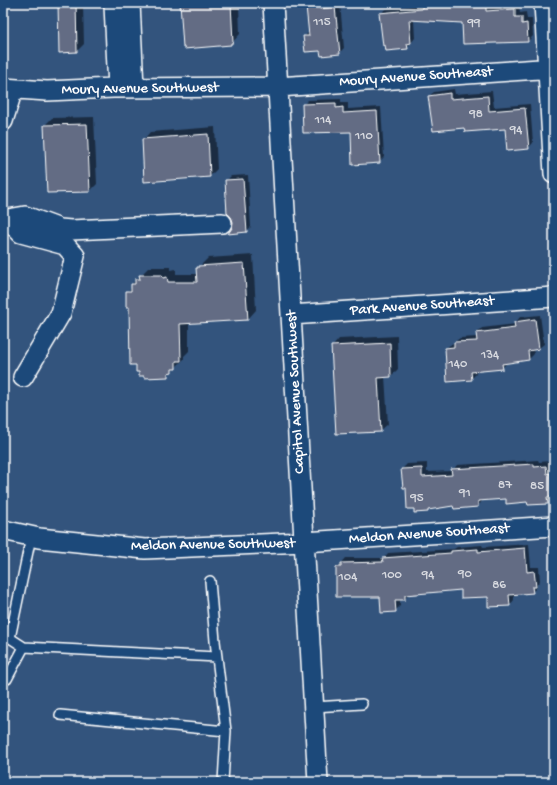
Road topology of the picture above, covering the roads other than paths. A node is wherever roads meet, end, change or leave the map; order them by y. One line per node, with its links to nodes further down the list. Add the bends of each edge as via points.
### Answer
1 (116, 3): 7 (street, via 114,5)
2 (130, 3): 7 (street)
3 (273, 3): 6 (street, Capitol Avenue Southwest)
4 (544, 3): 5 (street)
5 (551, 68): 6 (street, Moury Avenue Southeast); 10 (street)
6 (278, 87): 7 (street, Moury Avenue Southwest); 15 (street, Capitol Avenue Southwest)
7 (126, 88): 8 (street, Moury Avenue Southwest, via 47,91)
8 (8, 89): 9 (street)
9 (3, 121)
10 (554, 174)
11 (6, 218): 13 (street, via 21,233)
12 (222, 223): 13 (street)
13 (68, 238): 16 (street, via 75,256 61,313)
14 (554, 297): 15 (street, Park Avenue Southeast)
15 (291, 315): 20 (street, Capitol Avenue Southwest)
16 (23, 377)
17 (554, 526): 20 (street, Meldon Avenue Southeast)
18 (3, 530): 19 (street, Meldon Avenue Southwest)
19 (31, 536): 20 (street, Meldon Avenue Southwest, via 144,549); 22 (lane)
20 (304, 542): 27 (street, Capitol Avenue Southwest)
21 (210, 581): 24 (lane)
22 (6, 637): 23 (lane)
23 (24, 647): 24 (lane); 25 (lane, via 8,679)
24 (217, 657): 29 (lane)
25 (3, 679)
26 (362, 704): 27 (lane)
27 (314, 707): 31 (street, Capitol Avenue Southwest)
28 (60, 715): 29 (lane)
29 (226, 731): 30 (lane)
30 (223, 782)
31 (318, 782)

